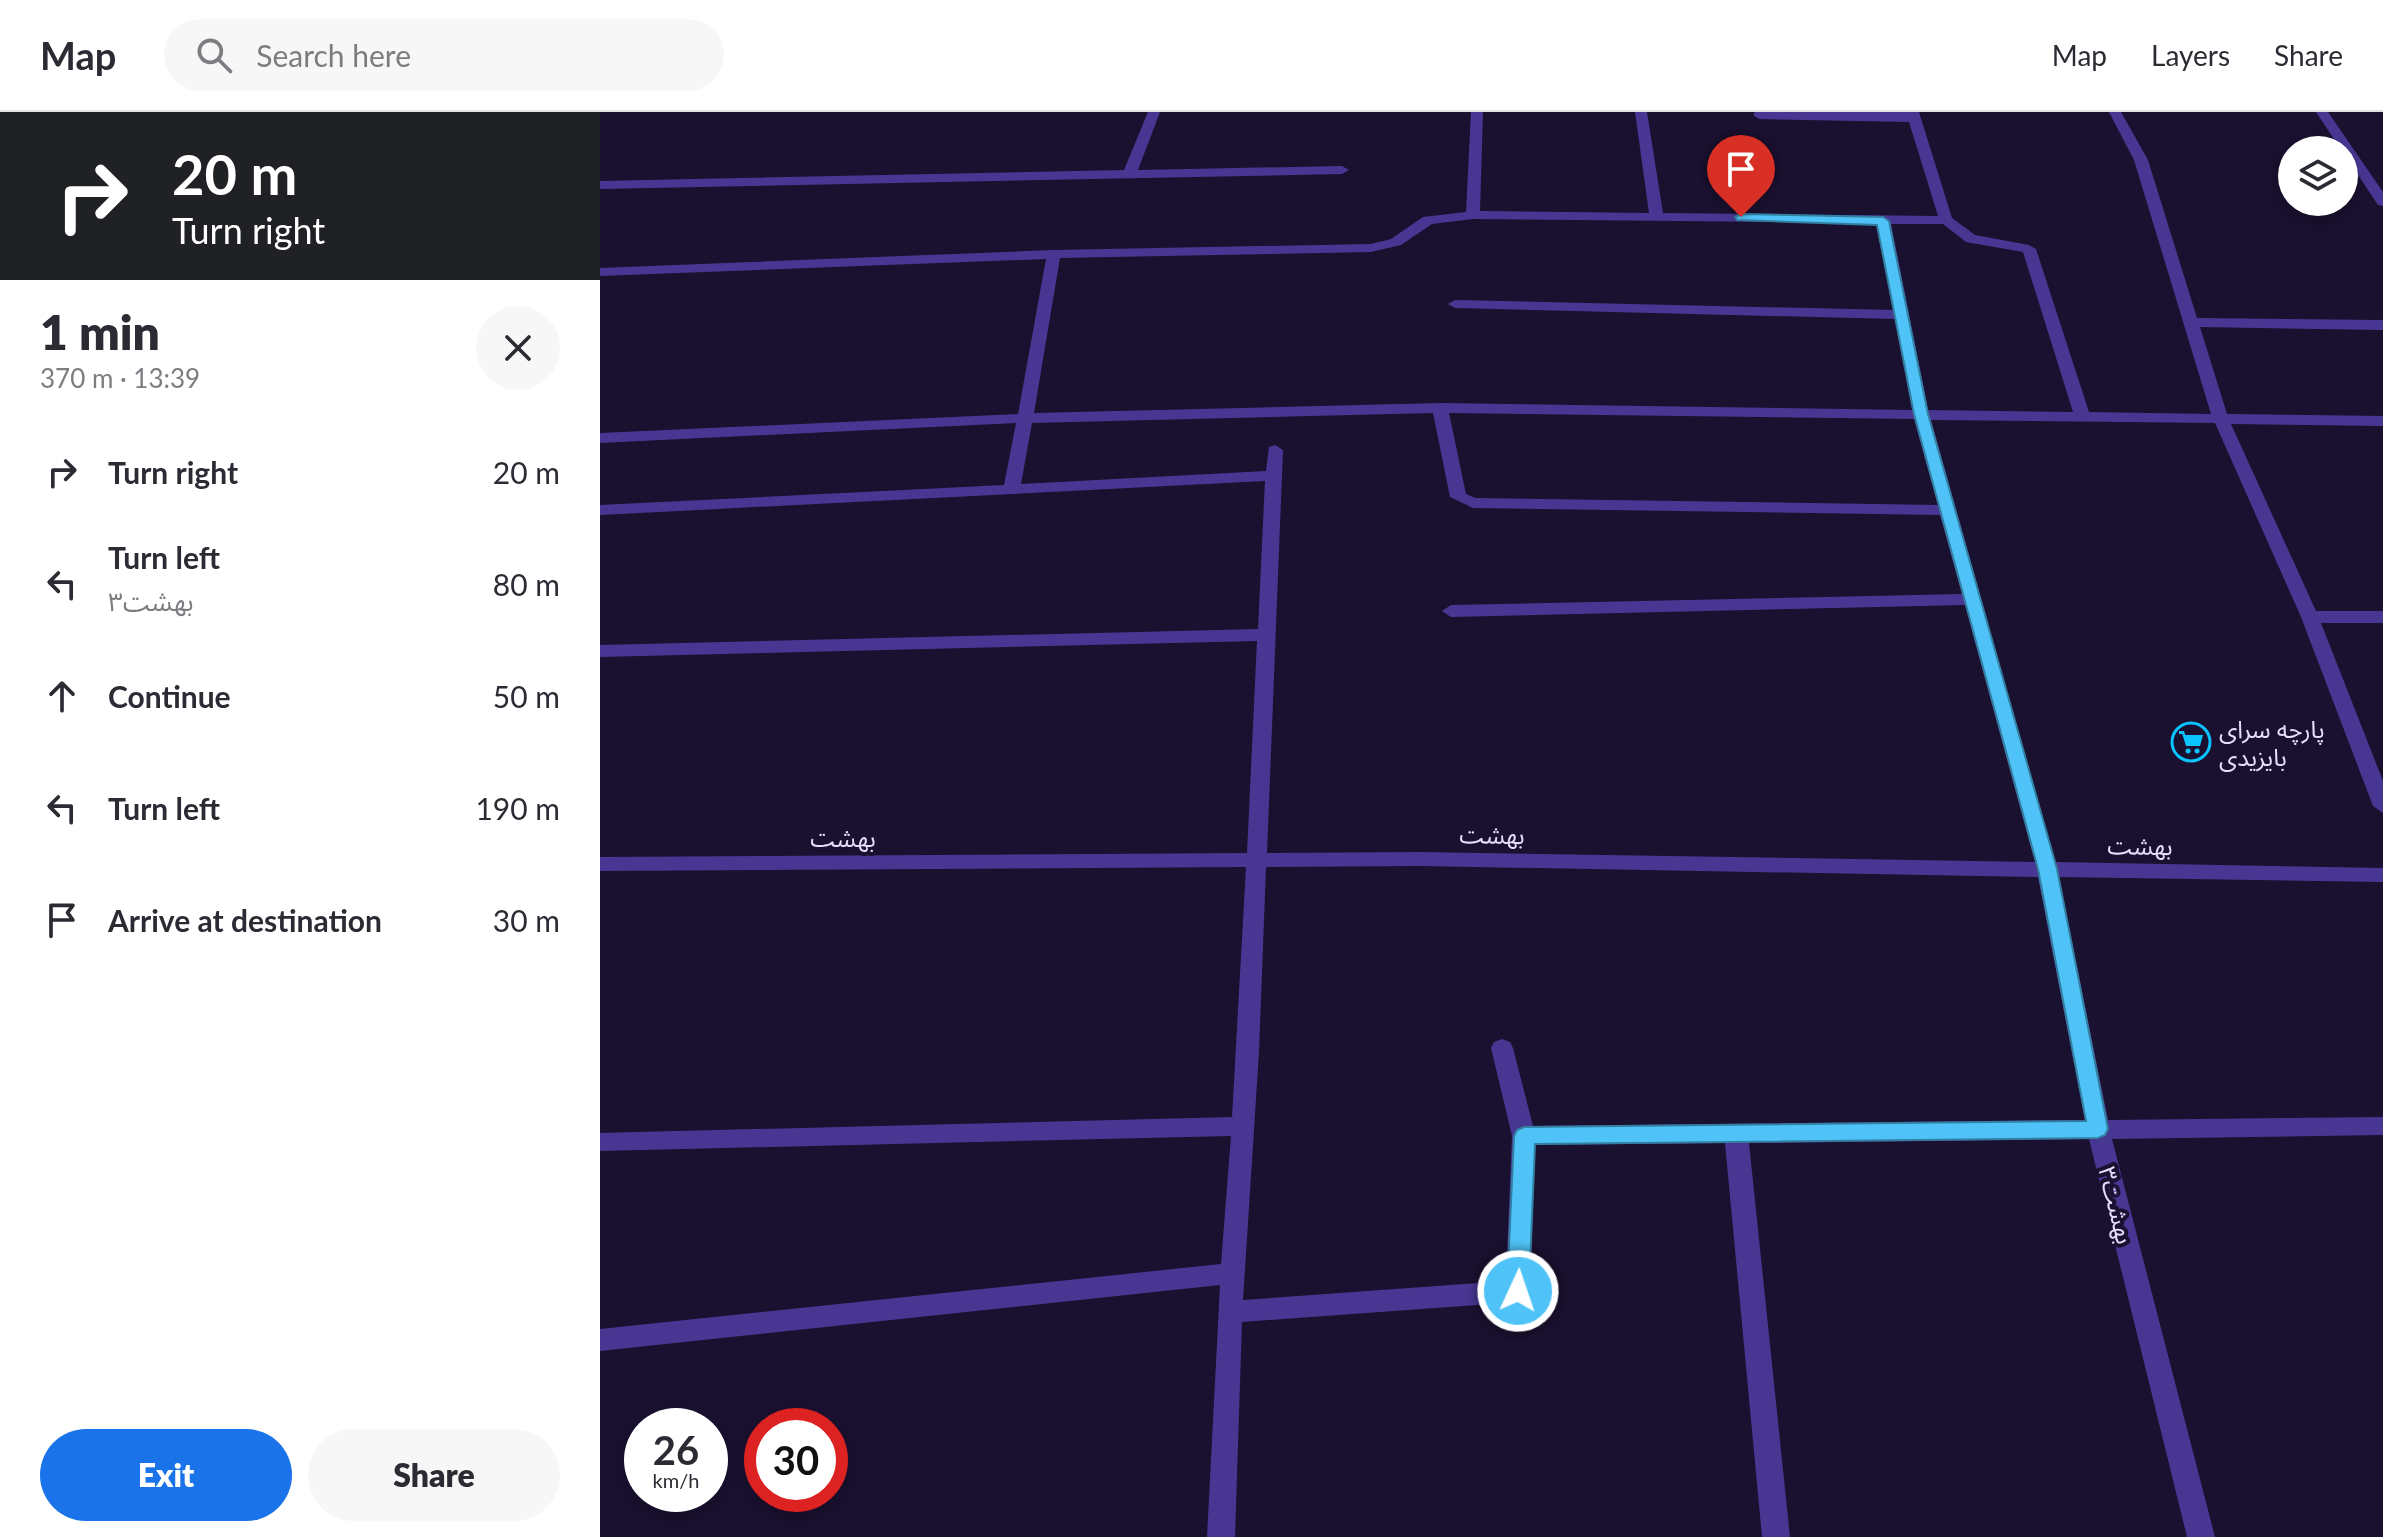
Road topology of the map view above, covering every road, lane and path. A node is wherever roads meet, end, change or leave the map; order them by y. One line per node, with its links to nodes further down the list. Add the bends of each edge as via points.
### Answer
1 (1154, 112): 9 (street)
2 (1477, 112): 12 (street)
3 (1641, 112): 13 (street)
4 (2115, 112): 20 (street, via 2141,160)
5 (2322, 112): 11 (street)
6 (1759, 115): 7 (street)
7 (1914, 115): 14 (street)
8 (1342, 170): 9 (street)
9 (1129, 175): 10 (street)
10 (600, 185)
11 (2383, 202)
12 (1473, 215): 13 (street); 16 (street, via 1428,220 1396,242 1371,248)
13 (1656, 215): 15 (street)
14 (1946, 220): 15 (street); 25 (street, via 1971,239 2029,249)
15 (1883, 221): 19 (street, بهشت۳)
16 (1054, 254): 17 (street); 24 (street)
17 (600, 272)
18 (1455, 304): 19 (street)
19 (1901, 315): 23 (street, بهشت۳)
20 (2192, 322): 21 (street); 26 (street)
21 (2383, 325)
22 (1440, 408): 23 (street); 24 (street); 33 (street, via 1458,497 1473,503)
23 (1921, 414): 25 (street); 33 (street, بهشت۳)
24 (1025, 418): 28 (street); 31 (street)
25 (2083, 419): 26 (street)
26 (2221, 419): 27 (street); 36 (street)
27 (2383, 421)
28 (600, 438)
29 (1275, 450): 30 (street)
30 (1274, 476): 31 (street); 38 (street)
31 (1012, 489): 32 (street)
32 (600, 510)
33 (1948, 510): 34 (street, بهشت۳)
34 (1972, 599): 35 (street); 43 (street, بهشت۳)
35 (1451, 611)
36 (2310, 617): 37 (street); 40 (street)
37 (2383, 617)
38 (1266, 635): 39 (street); 41 (street)
39 (600, 651)
40 (2383, 806)
41 (1255, 860): 42 (street, بهشت); 43 (street, بهشت); 46 (street)
42 (600, 864)
43 (2047, 869): 44 (street, بهشت); 48 (street, بهشت۳)
44 (2383, 875)
45 (1502, 1048): 50 (street)
46 (1243, 1126): 51 (street); 52 (street)
47 (2383, 1126): 48 (street)
48 (2098, 1129): 49 (street); 57 (street, بهشت۳)
49 (1736, 1133): 50 (street); 56 (street)
50 (1524, 1136): 53 (street, via 1518,1291)
51 (600, 1142)
52 (1233, 1273): 53 (street); 54 (street)
53 (1230, 1312): 55 (street)
54 (600, 1340)
55 (1221, 1537)
56 (1776, 1537)
57 (2201, 1537)

